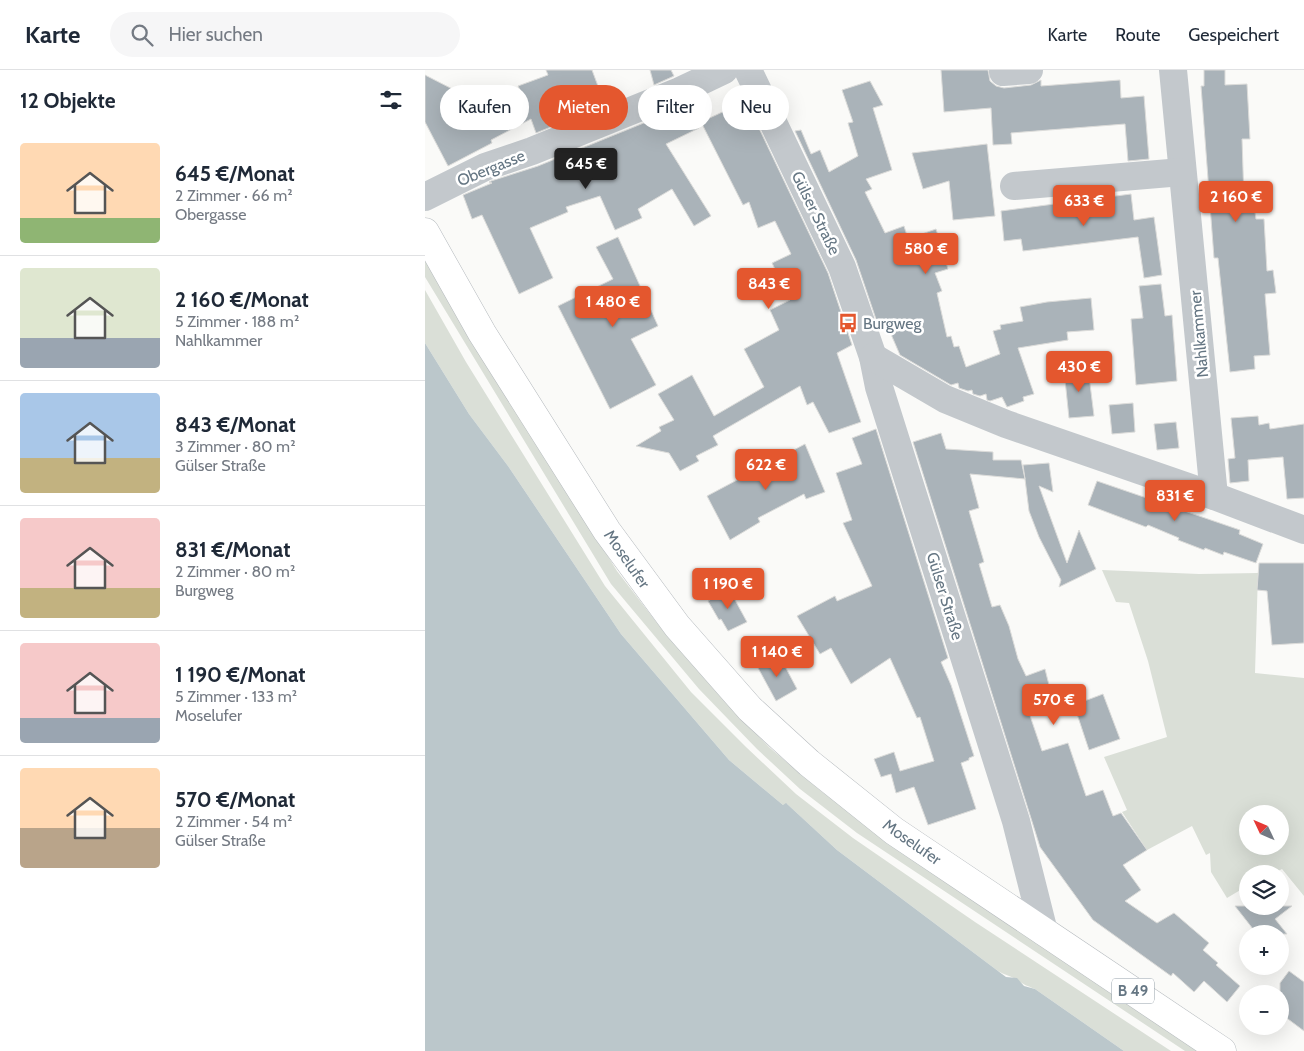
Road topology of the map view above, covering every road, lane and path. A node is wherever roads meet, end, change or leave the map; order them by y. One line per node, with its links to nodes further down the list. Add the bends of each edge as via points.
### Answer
1 (724, 70): 6 (street, Obergasse, via 680,91 485,167)
2 (748, 70): 8 (street, Gülser Straße, via 842,267)
3 (1173, 70): 4 (street, Nahlkammer)
4 (1182, 172): 5 (street); 9 (street, Nahlkammer)
5 (1014, 186)
6 (425, 197)
7 (425, 232): 11 (main road, Moselufer / B 49, via 482,333 607,531 654,598 725,682 779,736 865,809)
8 (873, 357): 9 (street, via 945,399 1006,424); 11 (street, Gülser Straße, via 879,387 1016,822)
9 (1214, 496): 10 (street)
10 (1304, 530)
11 (1044, 932): 12 (main road, B 49)
12 (1222, 1051)

